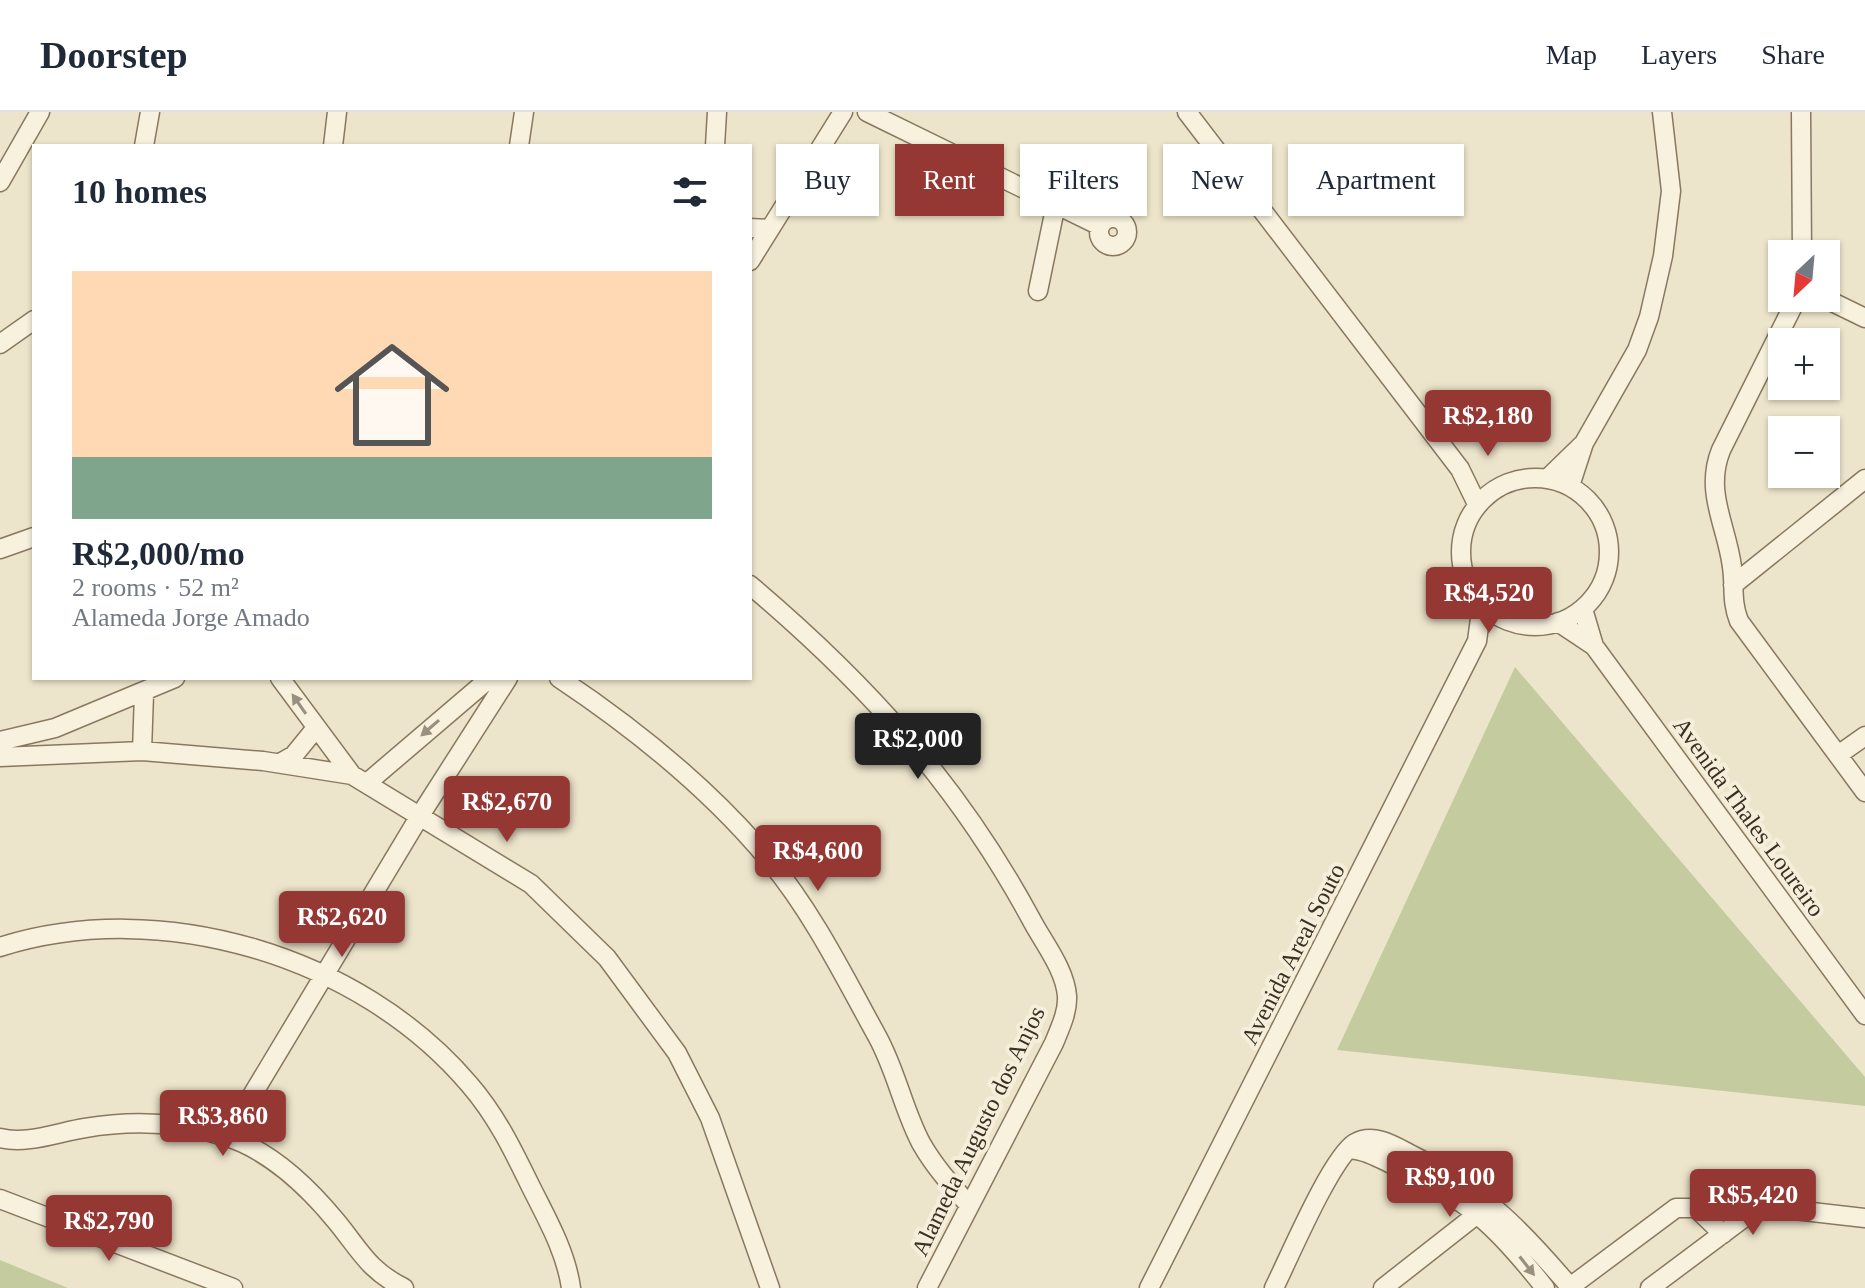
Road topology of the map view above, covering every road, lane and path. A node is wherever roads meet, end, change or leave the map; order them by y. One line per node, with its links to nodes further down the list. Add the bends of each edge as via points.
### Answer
1 (40, 112): 15 (street)
2 (150, 112): 11 (street)
3 (337, 112): 12 (street)
4 (524, 112): 13 (street)
5 (717, 112): 14 (street)
6 (843, 112): 21 (street)
7 (867, 112): 16 (street)
8 (1187, 112): 31 (street)
9 (1662, 112): 30 (street, via 1671,191 1654,296 1637,350)
10 (1801, 112): 22 (street)
11 (144, 144)
12 (333, 144)
13 (519, 144)
14 (715, 144)
15 (0, 182)
16 (1020, 186)
17 (1054, 216): 24 (street)
18 (1080, 216): 19 (street)
19 (1100, 226)
20 (752, 228): 21 (street)
21 (770, 229): 23 (street)
22 (1802, 240)
23 (752, 258)
24 (1038, 291)
25 (1840, 306): 27 (street)
26 (1790, 312): 39 (street, via 1715,465 1714,494)
27 (1865, 318)
28 (32, 321): 29 (street)
29 (0, 344)
30 (1584, 443): 32 (street); 35 (street)
31 (1460, 469): 34 (street); 36 (street)
32 (1548, 478): 34 (street); 35 (street)
33 (1865, 479): 39 (street)
34 (1500, 485): 36 (street)
35 (1570, 486): 42 (street, via 1584,495 1603,521 1609,552 1602,584)
36 (1477, 504): 41 (street, via 1465,523 1461,566)
37 (32, 538): 38 (street)
38 (0, 549)
39 (1733, 585): 57 (street, via 1732,605 1748,637)
40 (752, 587): 69 (street, Alameda Augusto dos Anjos, via 820,644 933,765 996,854 1057,966 1067,995 1066,1011)
41 (1482, 604): 43 (street); 45 (street, Avenida Areal Souto)
42 (1583, 609): 44 (street); 46 (street, Avenida Thales Loureiro)
43 (1504, 620): 44 (street, via 1536,626); 45 (street, Avenida Areal Souto)
44 (1558, 622): 46 (street, Avenida Thales Loureiro)
45 (1477, 641): 79 (street, Avenida Areal Souto)
46 (1594, 646): 65 (street, Avenida Thales Loureiro)
47 (171, 680): 52 (street)
48 (281, 680): 53 (street, one-way to 48)
49 (487, 680): 60 (street, one-way to 60)
50 (507, 680): 62 (street)
51 (562, 680): 69 (street, via 698,784 771,862 820,932 884,1049 920,1140 939,1172)
52 (144, 694): 55 (street, via 55,728); 56 (street)
53 (316, 728): 59 (street); 60 (street)
54 (1865, 736): 57 (street)
55 (0, 741)
56 (142, 751): 58 (street); 59 (street)
57 (1838, 755): 61 (street)
58 (0, 757)
59 (280, 763): 60 (street)
60 (360, 779): 62 (street)
61 (1865, 792)
62 (421, 814): 64 (street); 77 (street, via 531,884 607,958 643,1002 710,1118)
63 (0, 947): 64 (street, via 117,930 189,935 268,953)
64 (324, 973): 66 (street); 76 (street, via 429,1044 468,1083 503,1130 552,1231)
65 (1865, 1015)
66 (227, 1137): 67 (street, via 175,1124 124,1123 20,1140); 75 (street, via 295,1178 378,1275)
67 (0, 1138)
68 (0, 1199): 74 (street)
69 (969, 1205): 78 (street, Alameda Augusto dos Anjos)
70 (1485, 1208): 73 (street); 80 (street, via 1349,1149); 81 (street); 82 (street, one-way to 82)
71 (1865, 1218): 72 (street, via 1768,1207)
72 (1723, 1234): 73 (street, via 1696,1208 1676,1208); 83 (street)
73 (1570, 1287)
74 (233, 1288)
75 (404, 1288)
76 (571, 1288)
77 (770, 1288)
78 (927, 1288)
79 (1149, 1288)
80 (1274, 1288)
81 (1383, 1288)
82 (1545, 1288)
83 (1650, 1288)

